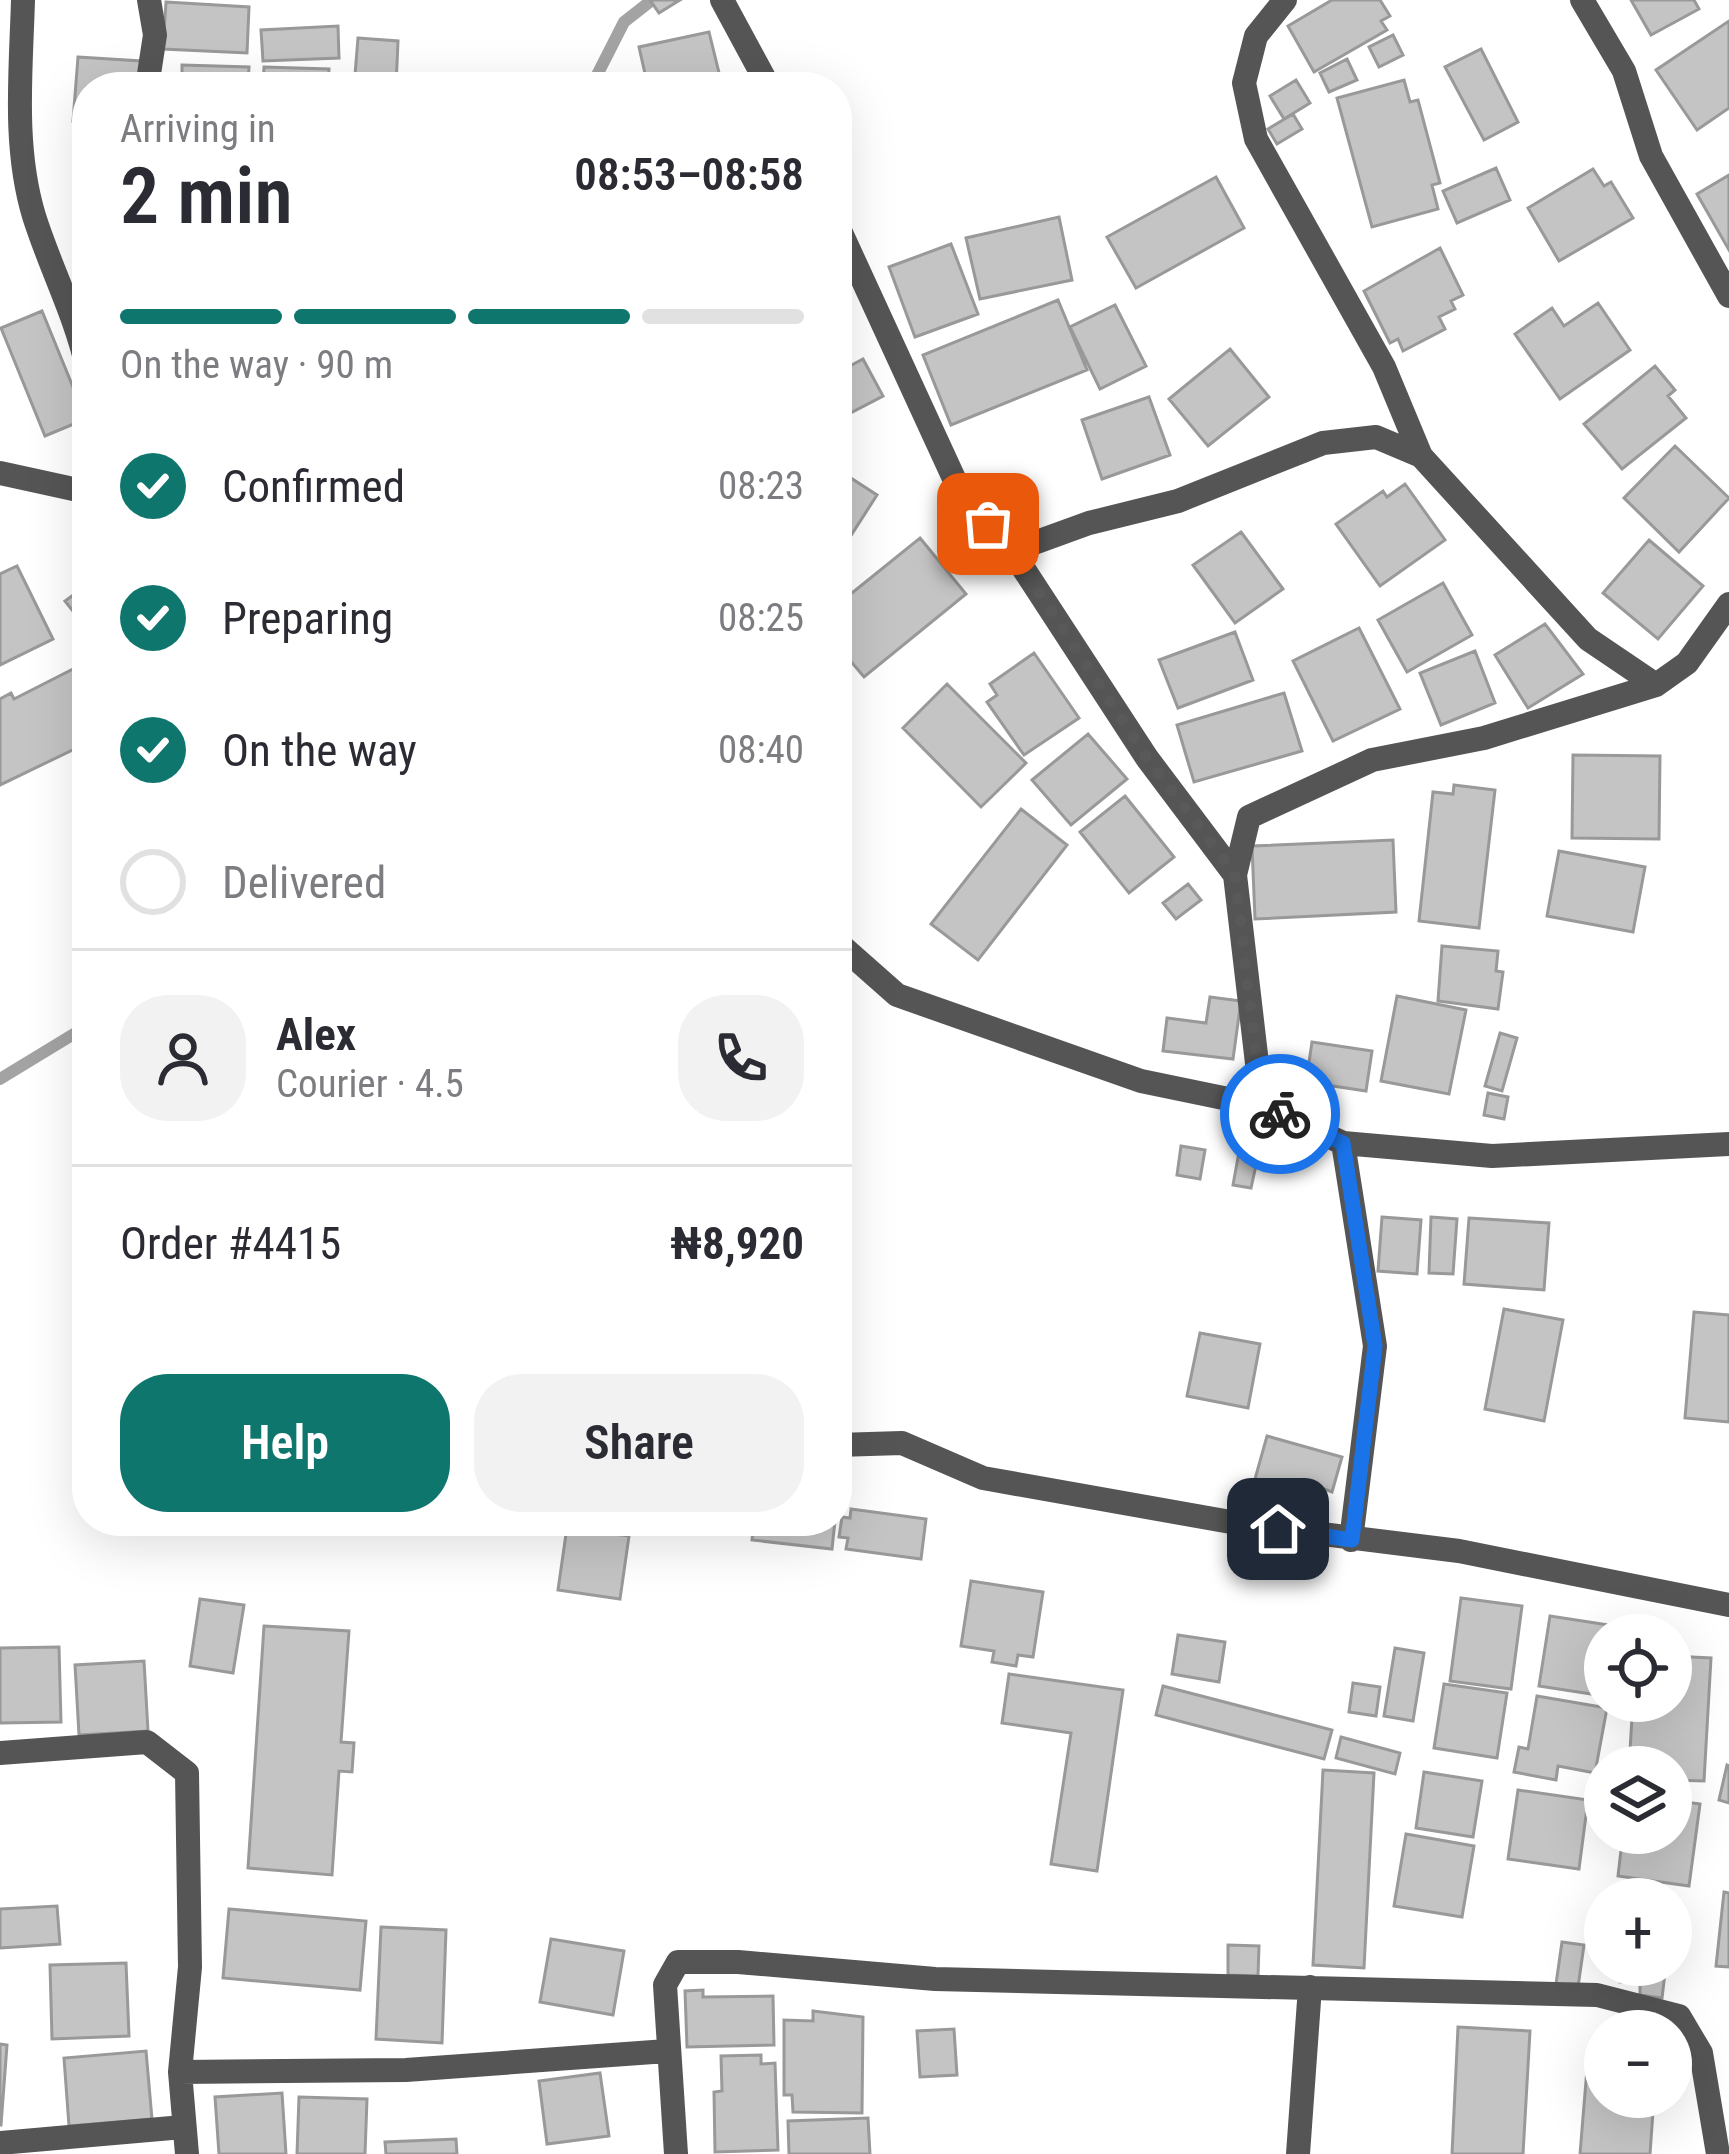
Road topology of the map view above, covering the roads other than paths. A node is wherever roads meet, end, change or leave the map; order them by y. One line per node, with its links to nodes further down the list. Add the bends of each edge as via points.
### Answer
1 (23, 0): 10 (street, via 23,164 34,214)
2 (149, 0): 6 (street)
3 (722, 0): 7 (street)
4 (1285, 0): 11 (street, via 1256,36 1244,83 1256,139 1355,312)
5 (1582, 0): 9 (street, via 1624,70 1651,156)
6 (149, 72)
7 (761, 72)
8 (852, 257): 14 (street, via 945,465 963,498)
9 (1729, 296)
10 (72, 299)
11 (1421, 456): 14 (street, via 1376,437 1323,442 1178,501); 16 (street, via 1588,639)
12 (0, 473): 13 (street)
13 (72, 489)
14 (1012, 551): 17 (street, via 1147,758)
15 (1729, 604): 16 (street, via 1687,663)
16 (1656, 685): 17 (street, via 1484,738 1372,760 1311,787 1249,818)
17 (1235, 875): 19 (street)
18 (852, 955): 19 (street, via 897,995 1142,1082)
19 (1262, 1106): 20 (street)
20 (1343, 1143): 21 (street, via 1492,1156); 23 (street, via 1375,1346)
21 (1729, 1144)
22 (852, 1445): 23 (street, via 902,1443 983,1478)
23 (1352, 1540): 24 (street, via 1459,1551)
24 (1729, 1605)
25 (0, 1753): 28 (street, via 147,1742 187,1774 190,1967)
26 (1310, 1987): 27 (street, via 678,1963 664,1985); 33 (street); 34 (street, via 1597,1995 1679,2016 1701,2053)
27 (667, 2051): 28 (street, via 406,2070); 32 (street)
28 (180, 2072): 29 (street)
29 (183, 2127): 30 (street); 31 (street)
30 (0, 2143)
31 (187, 2154)
32 (676, 2154)
33 (1298, 2154)
34 (1718, 2154)

